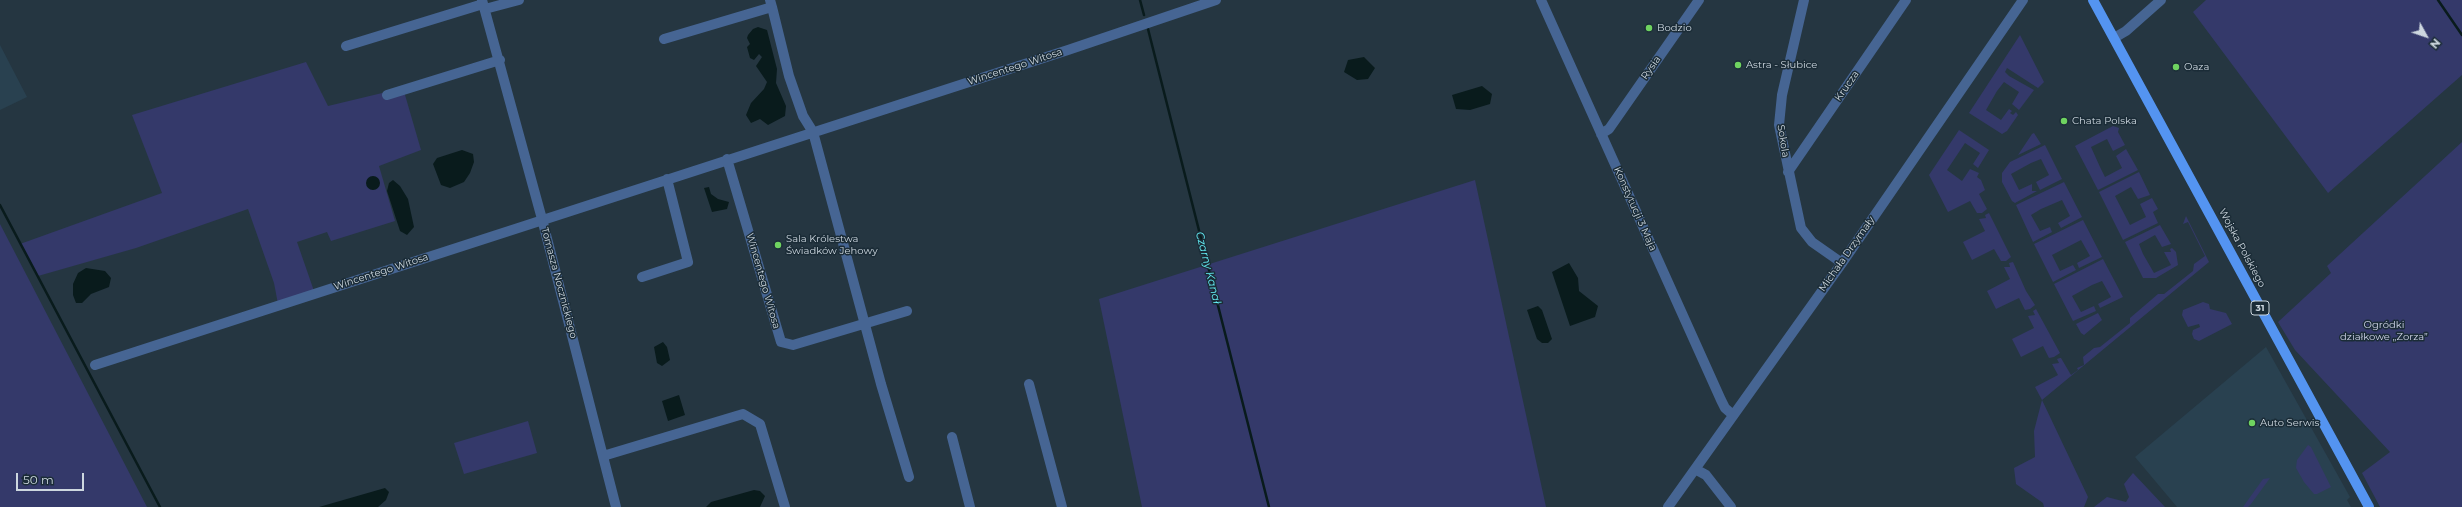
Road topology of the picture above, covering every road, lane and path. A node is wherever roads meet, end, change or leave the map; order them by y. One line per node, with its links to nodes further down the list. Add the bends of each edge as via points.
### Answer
1 (519, 0): 11 (street)
2 (1216, 0): 17 (street, Wincentego Witosa)
3 (1541, 0): 18 (street, Konstytucji 3 Maja)
4 (1699, 0): 18 (street, Rysia, via 1609,129)
5 (1804, 0): 20 (street, Sokola, via 1779,117)
6 (1906, 0): 20 (street, Krucza)
7 (2023, 0): 23 (street, Michała Drzymały)
8 (2093, 0): 12 (main road, Wojska Polskiego / 31)
9 (2161, 0): 12 (street, via 2126,31)
10 (771, 3): 13 (street); 17 (street, via 789,76 803,116)
11 (483, 5): 14 (street); 15 (street, Tomasza Nocznickiego)
12 (2114, 38): 40 (main road, Wojska Polskiego / 31)
13 (664, 39)
14 (346, 46)
15 (500, 60): 16 (street); 22 (street, Tomasza Nocznickiego)
16 (387, 95)
17 (813, 132): 19 (street, Wincentego Witosa); 26 (street)
18 (1601, 134): 29 (street, Konstytucji 3 Maja, via 1721,400)
19 (727, 160): 21 (street, Wincentego Witosa); 26 (street, Wincentego Witosa, via 781,342 793,345)
20 (1788, 172): 23 (street, Sokola, via 1801,228 1812,242)
21 (667, 179): 22 (street, Wincentego Witosa); 24 (street, via 688,262)
22 (542, 219): 27 (street, Wincentego Witosa); 31 (street, Tomasza Nocznickiego)
23 (1842, 263): 29 (street, Michała Drzymały)
24 (642, 277)
25 (907, 311): 26 (street, Wincentego Witosa)
26 (864, 324): 33 (street)
27 (95, 365)
28 (1029, 384): 37 (street)
29 (1733, 415): 32 (street, Michała Drzymały)
30 (952, 437): 36 (street)
31 (603, 456): 34 (street, Tomasza Nocznickiego); 35 (street, via 743,414 760,424)
32 (1695, 469): 38 (street, Michała Drzymały); 39 (street, via 1706,475)
33 (909, 477)
34 (616, 507)
35 (785, 507)
36 (970, 507)
37 (1062, 507)
38 (1668, 507)
39 (1731, 507)
40 (2369, 507)

